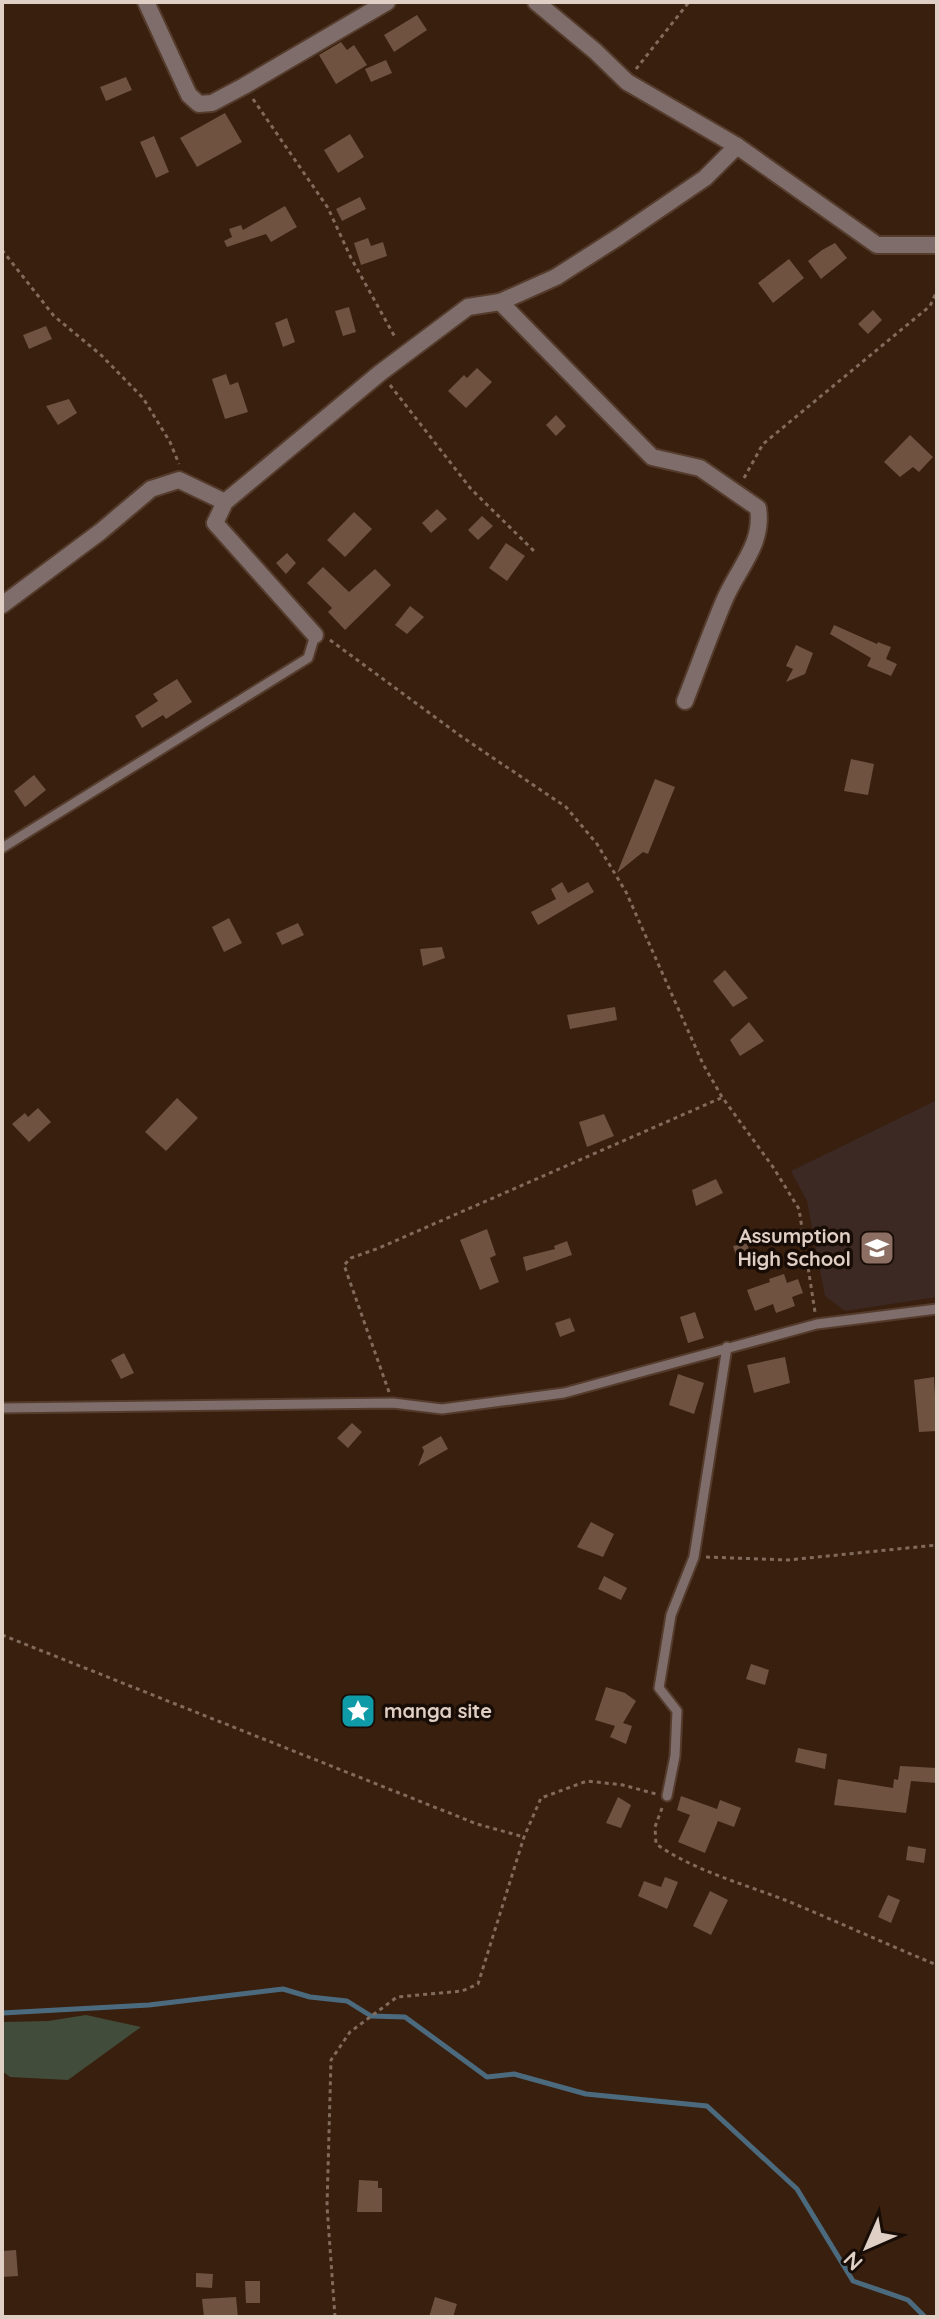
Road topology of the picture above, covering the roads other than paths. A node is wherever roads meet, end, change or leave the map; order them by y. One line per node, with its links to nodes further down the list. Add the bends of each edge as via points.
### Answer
1 (146, 2): 2 (street, via 189,95 199,104 244,86)
2 (387, 2)
3 (536, 2): 4 (street, via 627,82)
4 (737, 146): 5 (street, via 877,245); 6 (street, via 705,178 620,236 556,277)
5 (935, 248)
6 (500, 302): 7 (street, via 468,307); 10 (street, via 652,457 700,468 758,508 760,523 752,550 726,596)
7 (225, 502): 8 (street, via 179,480 151,489); 9 (street, via 215,523)
8 (2, 605)
9 (315, 635): 11 (lane, via 308,658)
10 (685, 701)
11 (2, 848)
12 (937, 1309): 13 (lane, via 817,1324)
13 (727, 1347): 14 (lane, via 564,1393 442,1409 393,1403); 15 (lane, via 694,1557 671,1615 659,1688 677,1711)
14 (2, 1408)
15 (667, 1796)

